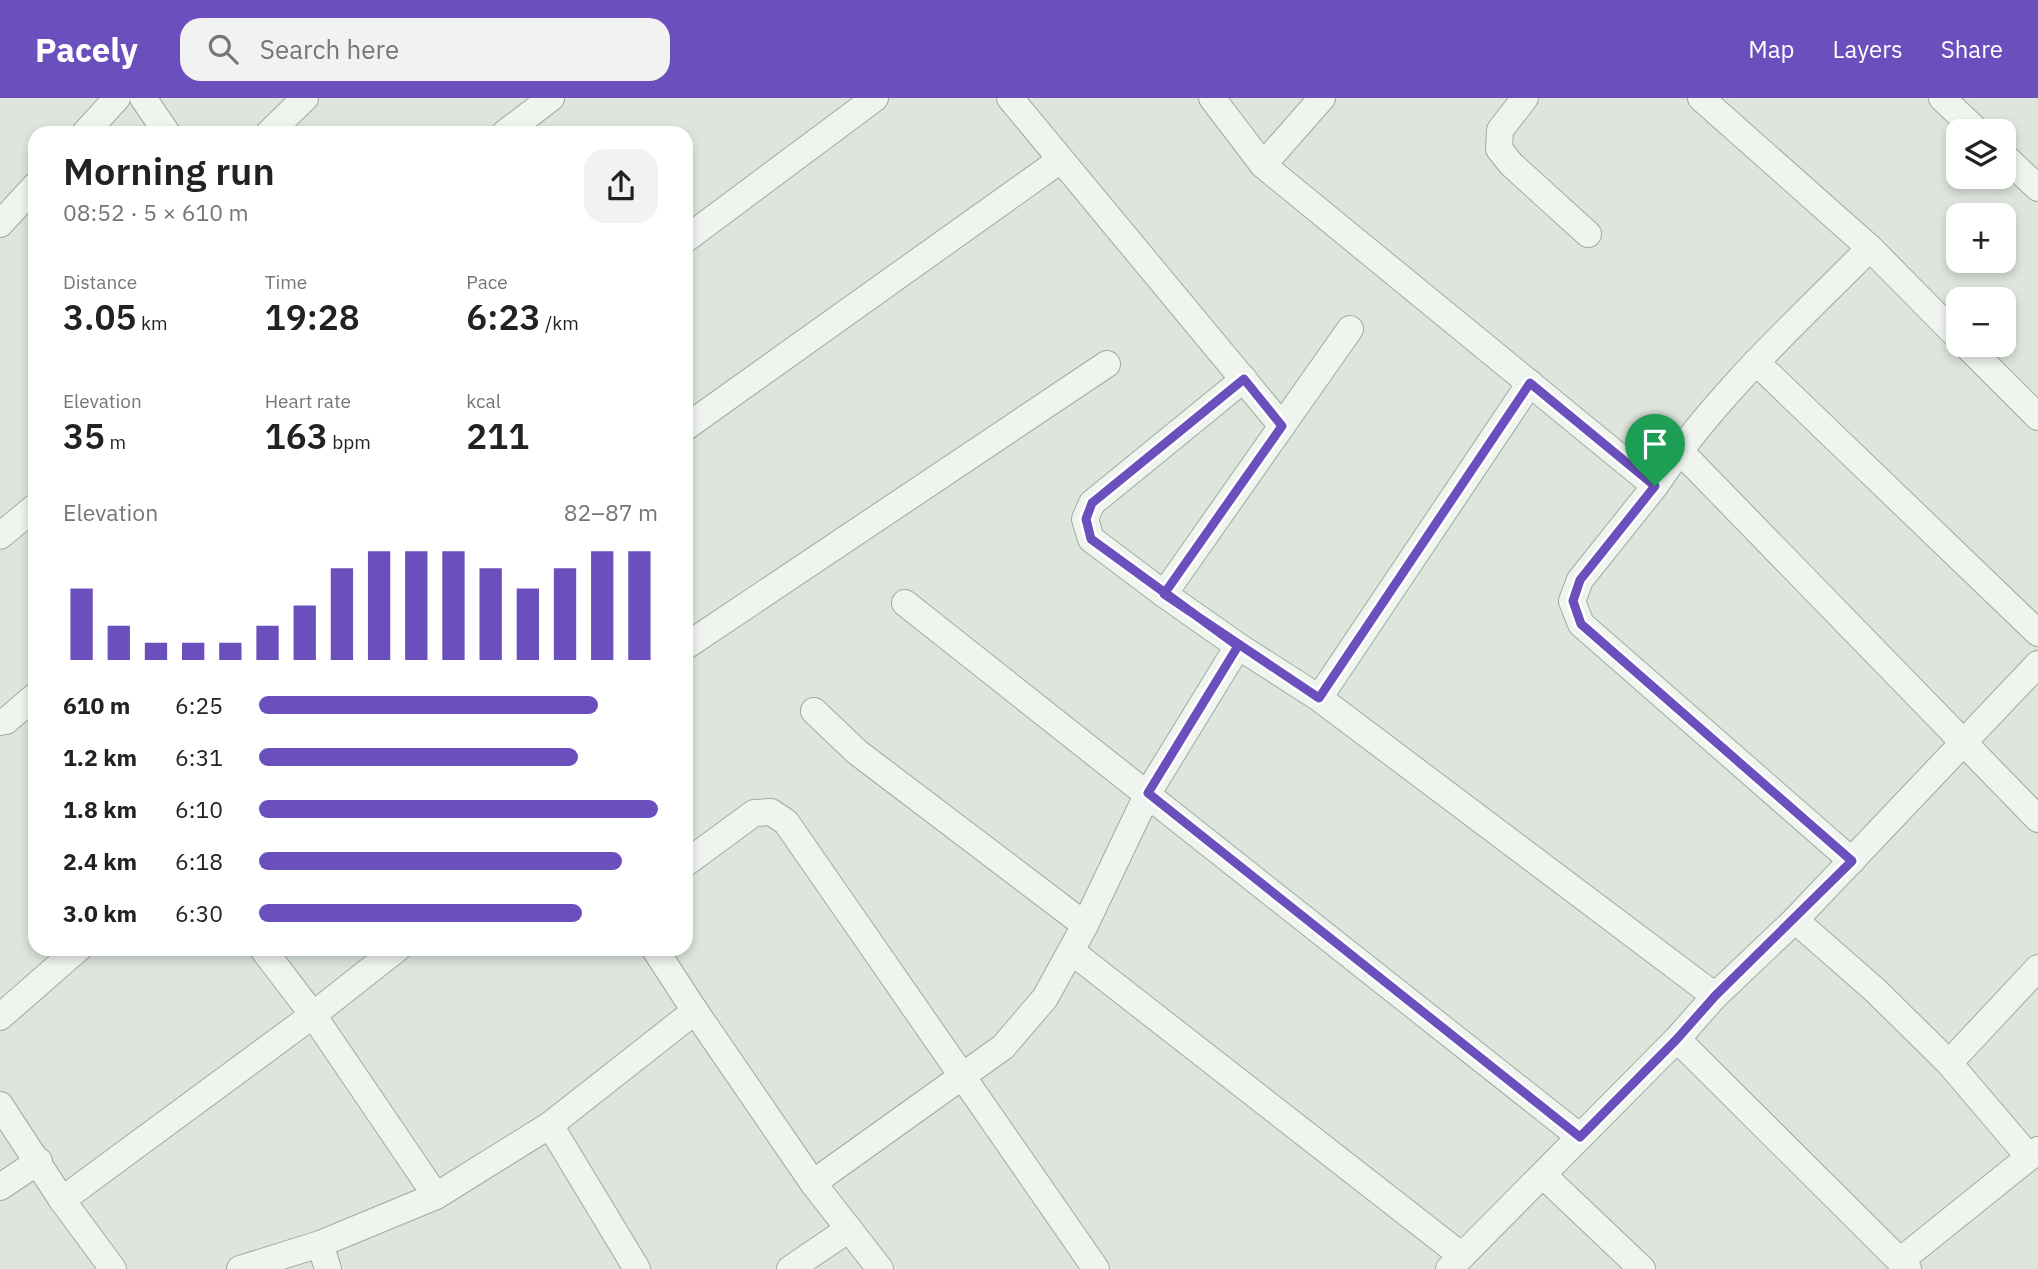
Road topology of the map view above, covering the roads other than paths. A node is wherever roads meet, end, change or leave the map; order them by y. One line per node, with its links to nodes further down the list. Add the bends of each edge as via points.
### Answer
1 (117, 98): 13 (street)
2 (143, 98): 14 (street)
3 (304, 98): 15 (street)
4 (551, 98): 16 (street)
5 (875, 98): 23 (street)
6 (1010, 98): 17 (street)
7 (1212, 98): 18 (street)
8 (1322, 98): 18 (street)
9 (1525, 98): 24 (street, via 1500,130 1499,149)
10 (1701, 98): 25 (street)
11 (1942, 98): 12 (street)
12 (1964, 119)
13 (91, 126)
14 (162, 126)
15 (276, 126)
16 (514, 126)
17 (1059, 161): 31 (street); 34 (street)
18 (1263, 165): 32 (street)
19 (2016, 167): 20 (street)
20 (2038, 188)
21 (28, 194): 22 (street)
22 (0, 224)
23 (693, 234)
24 (1588, 234)
25 (1870, 248): 26 (street); 29 (street)
26 (1946, 325)
27 (1350, 329): 35 (street)
28 (1978, 357): 33 (street)
29 (1756, 362): 36 (street); 42 (street)
30 (1107, 364): 43 (street)
31 (1244, 379): 35 (street); 40 (street, via 1092,503 1086,519 1091,539)
32 (1530, 383): 37 (street); 46 (street)
33 (2038, 417)
34 (693, 422)
35 (1282, 426): 40 (street)
36 (1679, 450): 37 (street); 50 (street)
37 (1655, 486): 54 (street, via 1580,580 1573,601 1581,624)
38 (28, 513): 39 (street)
39 (0, 536)
40 (1164, 594): 44 (street)
41 (905, 603): 51 (street)
42 (2038, 633)
43 (693, 641)
44 (1238, 646): 46 (street); 51 (street)
45 (2038, 664): 50 (street)
46 (1319, 698): 63 (street)
47 (28, 702): 49 (street)
48 (814, 711): 56 (street, via 868,761)
49 (0, 722)
50 (1963, 744): 52 (street); 54 (street)
51 (1148, 793): 56 (street); 72 (street)
52 (2038, 819)
53 (693, 858): 69 (street, via 754,813 771,812 786,822)
54 (1852, 861): 55 (street)
55 (1795, 920): 63 (street); 68 (street)
56 (1085, 925): 57 (street)
57 (1071, 951): 69 (street, via 1045,998 1003,1047); 82 (street)
58 (70, 956): 66 (street)
59 (268, 956): 65 (street)
60 (388, 956): 65 (street)
61 (659, 956): 64 (street)
62 (2038, 968): 68 (street)
63 (1715, 996): 67 (street)
64 (695, 1011): 71 (street); 76 (street)
65 (313, 1015): 78 (street); 79 (street)
66 (0, 1017)
67 (1677, 1039): 72 (street); 83 (street)
68 (1949, 1063): 73 (street)
69 (961, 1074): 76 (street); 89 (street)
70 (0, 1105): 74 (street)
71 (550, 1125): 78 (street); 86 (street)
72 (1580, 1137): 75 (street)
73 (2034, 1154): 83 (street)
74 (39, 1161): 77 (street); 79 (street)
75 (1543, 1175): 82 (street); 90 (street)
76 (813, 1183): 80 (street)
77 (0, 1187)
78 (436, 1196): 81 (street)
79 (62, 1199): 84 (street)
80 (849, 1229): 87 (street); 88 (street)
81 (324, 1256): 85 (street)
82 (1455, 1262)
83 (1904, 1265)
84 (113, 1269)
85 (240, 1269)
86 (637, 1269)
87 (790, 1269)
88 (880, 1269)
89 (1096, 1269)
90 (1642, 1269)

